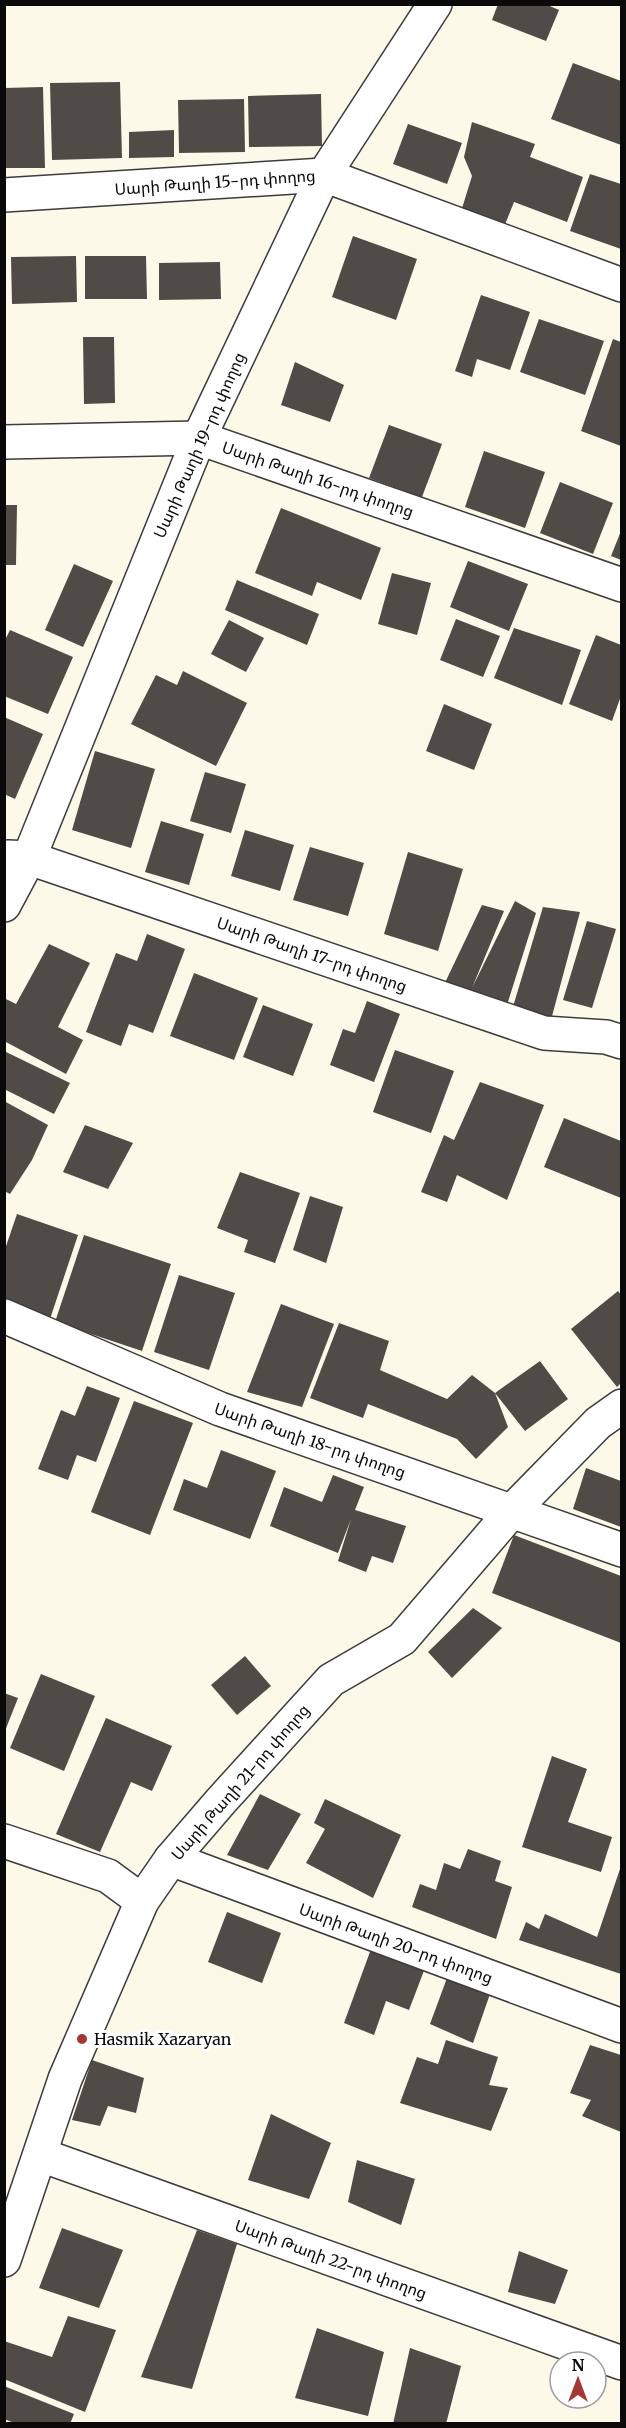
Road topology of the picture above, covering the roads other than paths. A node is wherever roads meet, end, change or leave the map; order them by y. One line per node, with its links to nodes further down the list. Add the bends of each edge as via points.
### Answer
1 (435, 4): 2 (street, Սարի Թաղի 19-րդ փողոց)
2 (324, 175): 3 (street, Սարի Թաղի 15-րդ փողոց); 4 (street, Սարի Թաղի 15-րդ փողոց); 5 (street, Սարի Թաղի 19-րդ փողոց)
3 (4, 195)
4 (621, 285)
5 (199, 438): 6 (street, Սարի Թաղի 16-րդ փողոց); 7 (street, Սարի Թաղի 16-րդ փողոց); 8 (street, Սարի Թաղի 19-րդ փողոց)
6 (4, 442)
7 (621, 585)
8 (17, 857): 9 (street, Սարի Թաղի 19-րդ փողոց); 10 (street, Սարի Թաղի 17-րդ փողոց, via 544,1033 606,1037)
9 (4, 905)
10 (621, 1042)
11 (4, 1316): 13 (street, Սարի Թաղի 18-րդ փողոց, via 220,1409)
12 (621, 1406): 13 (street, Սարի Թաղի 21-րդ փողոց, via 598,1423)
13 (512, 1511): 14 (street, Սարի Թաղի 18-րդ փողոց); 16 (street, Սարի Թաղի 21-րդ փողոց, via 402,1639 331,1680)
14 (621, 1550)
15 (4, 1841): 17 (street, via 108,1876)
16 (171, 1859): 17 (street, Սարի Թաղի 21-րդ փողոց); 18 (street, Սարի Թաղի 20-րդ փողոց)
17 (142, 1901): 19 (street, Սարի Թաղի 21-րդ փողոց, via 65,2079)
18 (621, 2026)
19 (41, 2154): 20 (street, Սարի Թաղի 21-րդ փողոց); 21 (street, Սարի Թաղի 22-րդ փողոց)
20 (4, 2260)
21 (621, 2363)

